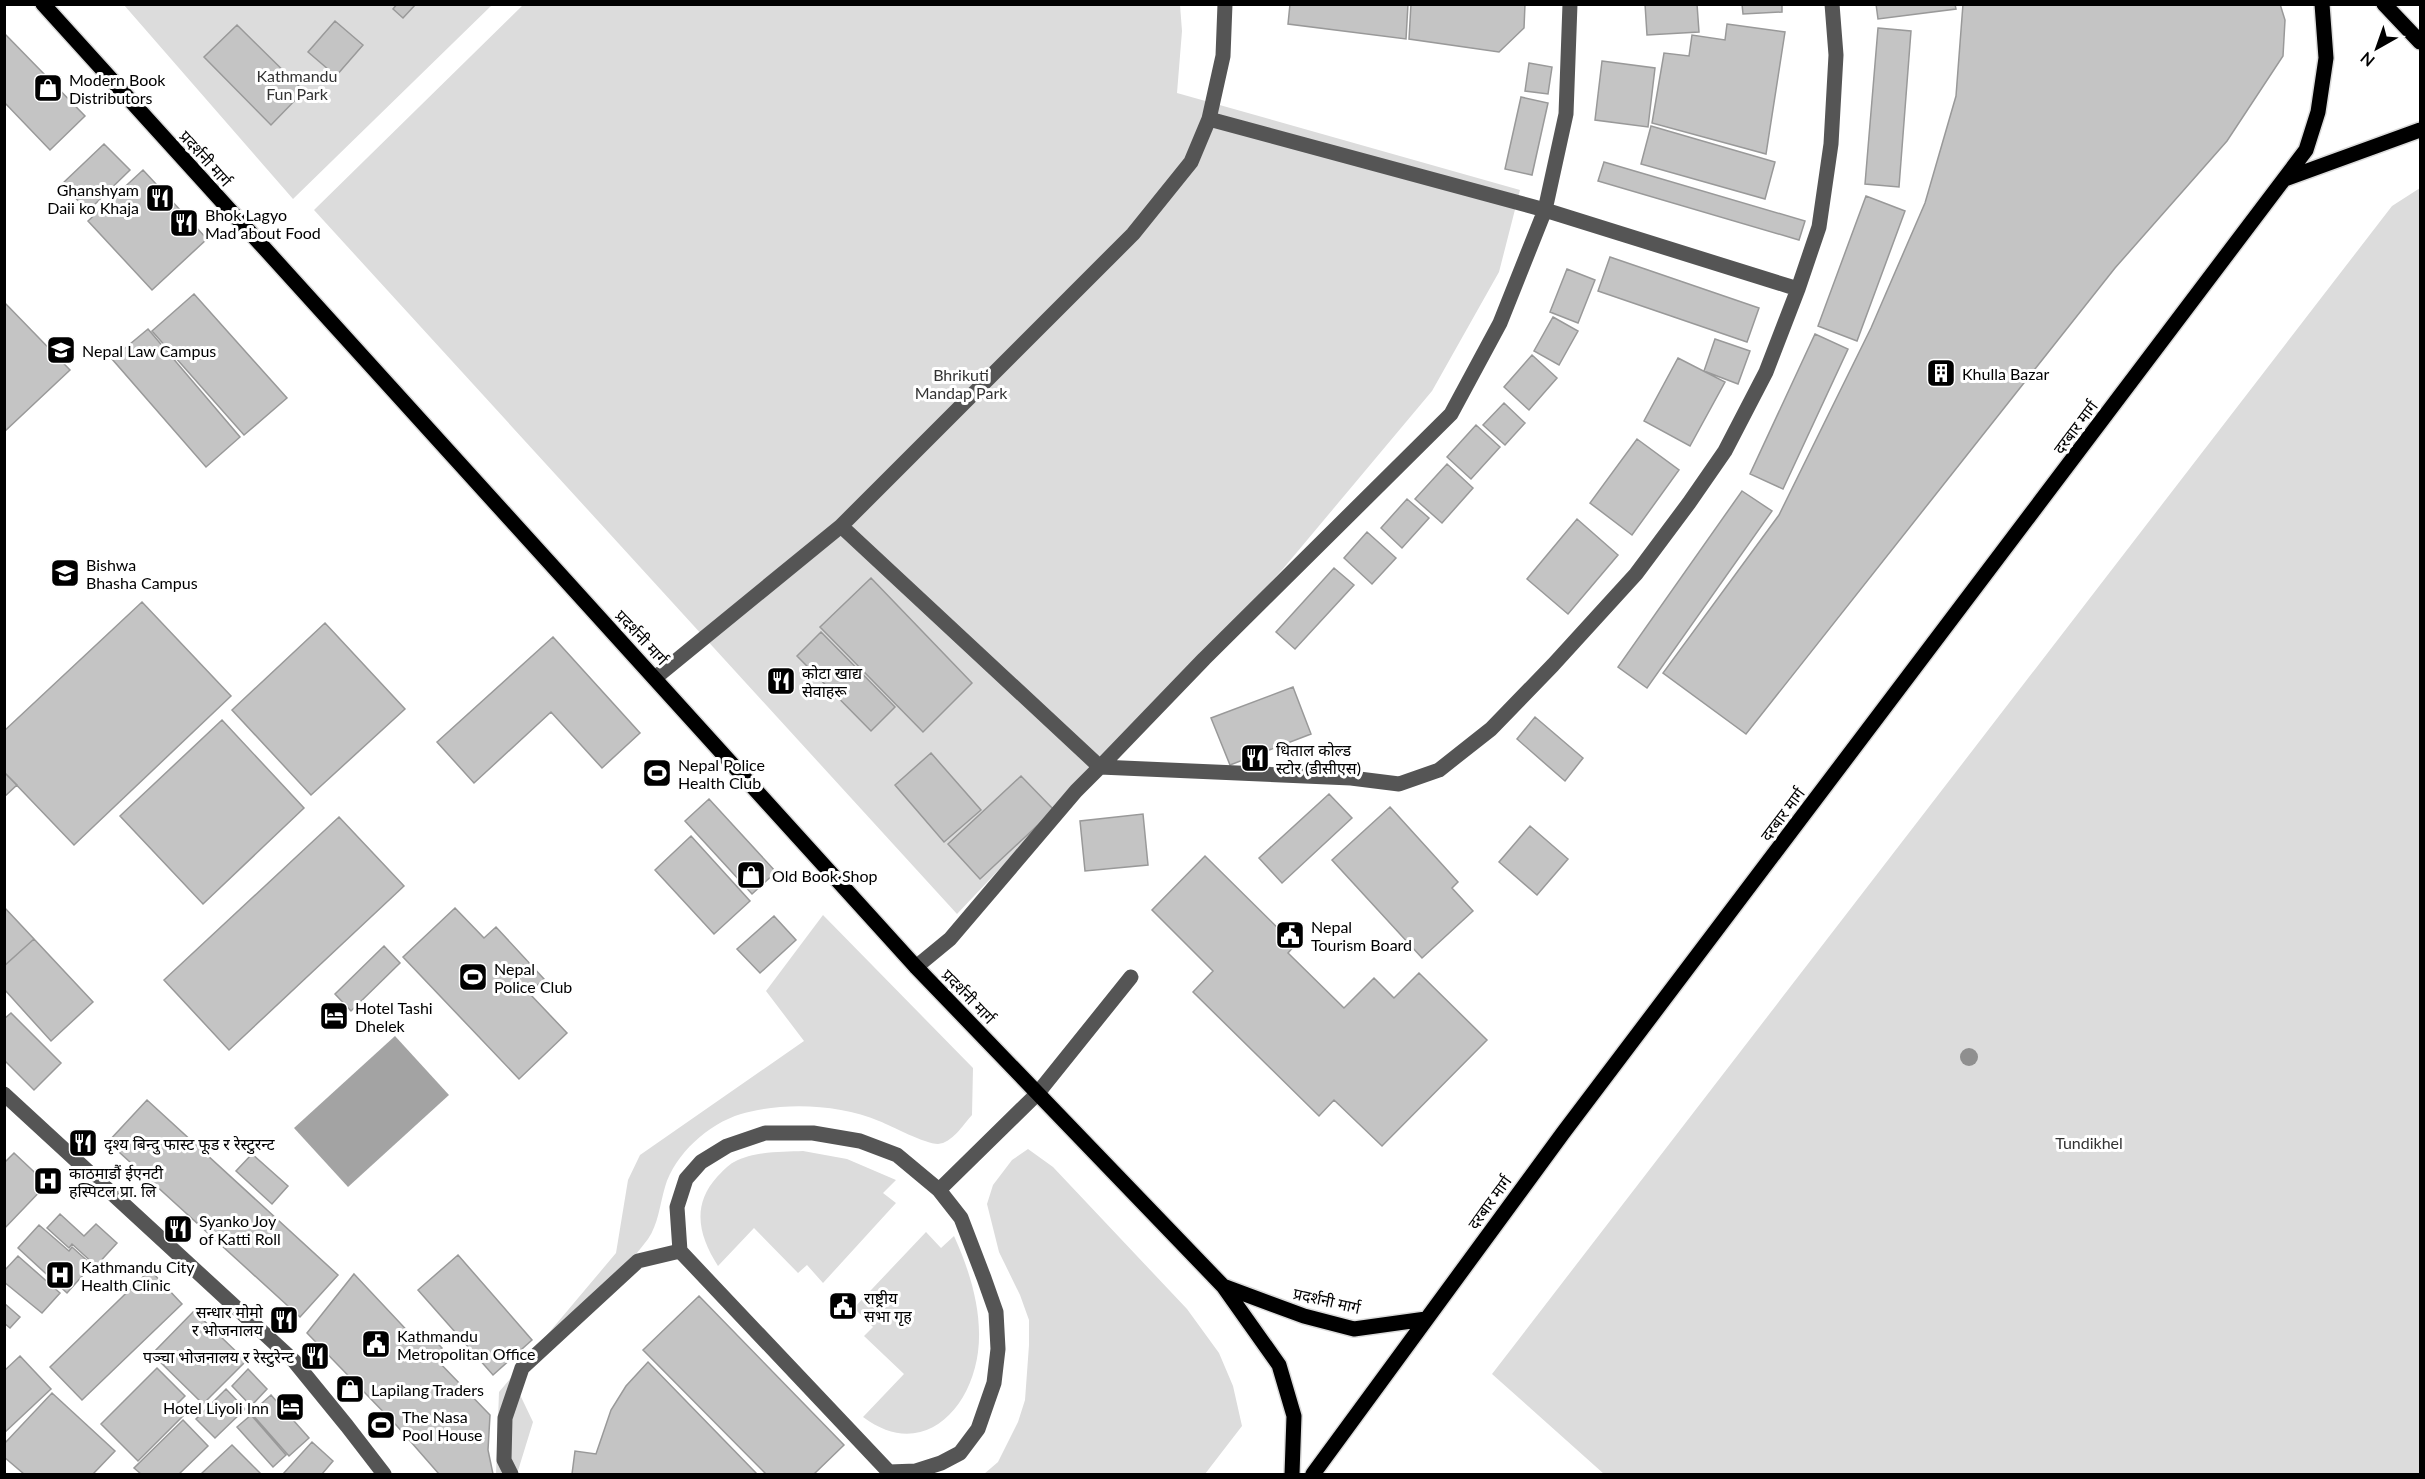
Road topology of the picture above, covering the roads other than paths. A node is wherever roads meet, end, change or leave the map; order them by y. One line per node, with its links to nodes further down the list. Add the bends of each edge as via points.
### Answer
1 (43, 4): 14 (main road, प्रदर्शनी मार्ग)
2 (1225, 4): 8 (street, via 1223,56)
3 (1570, 4): 11 (street, via 1566,114)
4 (1832, 4): 12 (street, via 1836,55 1831,144 1819,227)
5 (2322, 4): 10 (main road, दरबार मार्ग, via 2326,58 2318,112 2306,150)
6 (2384, 4): 7 (main road)
7 (2421, 42)
8 (1209, 119): 11 (street); 13 (street, via 1191,162 1133,234)
9 (2421, 130): 10 (main road)
10 (2285, 179): 23 (main road, दरबार मार्ग)
11 (1545, 210): 12 (street); 15 (street, via 1500,323 1451,414)
12 (1798, 289): 15 (street, via 1766,372 1725,452 1636,574 1491,729 1439,770 1400,784 1351,778)
13 (841, 526): 14 (street); 15 (street)
14 (655, 678): 16 (main road, प्रदर्शनी मार्ग)
15 (1100, 767): 16 (street, via 950,939)
16 (916, 967): 19 (main road, प्रदर्शनी मार्ग)
17 (1131, 977): 19 (street)
18 (4, 1094): 25 (street, via 294,1361)
19 (1037, 1094): 20 (street); 22 (main road, प्रदर्शनी मार्ग)
20 (939, 1191): 21 (street, via 897,1155 860,1142 813,1133 765,1133 726,1146 701,1162 686,1179 677,1207); 24 (street, via 961,1218 996,1312 998,1348 994,1383 978,1429 960,1453 916,1471)
21 (680, 1251): 24 (street); 26 (street, via 638,1261 522,1368 505,1418 504,1460)
22 (1223, 1286): 23 (main road, प्रदर्शनी मार्ग, via 1304,1316 1354,1329); 27 (main road, प्रदर्शनी मार्ग, via 1279,1365 1294,1416)
23 (1426, 1319): 28 (main road, दरबार मार्ग)
24 (883, 1471)
25 (384, 1474)
26 (511, 1474)
27 (1292, 1474)
28 (1313, 1474)

